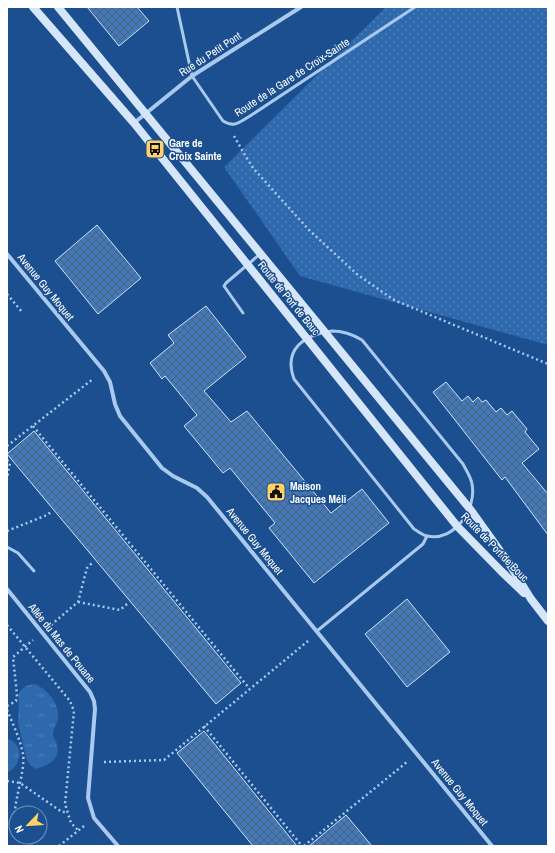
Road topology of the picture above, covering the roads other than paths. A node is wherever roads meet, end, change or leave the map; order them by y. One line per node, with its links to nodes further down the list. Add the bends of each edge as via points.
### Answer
1 (33, 7): 8 (main road, Route de Port de Bouc)
2 (58, 7): 7 (main road, Route de Port de Bouc)
3 (178, 7): 6 (lane)
4 (301, 7): 6 (street, Rue du Petit Pont)
5 (415, 7): 6 (lane, Route de la Gare de Croix-Sainte, via 235,124 223,121)
6 (192, 76): 7 (street, Rue du Petit Pont)
7 (146, 114): 8 (street, Rue du Petit Pont); 10 (main road, Route de Port de Bouc)
8 (134, 123): 11 (main road, Route de Port de Bouc)
9 (7, 254): 23 (street, Avenue Guy Moquet, via 104,371 120,416 162,468 197,488 207,497)
10 (260, 254): 11 (lane); 13 (main road, Route de Port de Bouc)
11 (247, 264): 12 (lane, via 224,286); 14 (main road, Route de Port de Bouc)
12 (243, 313)
13 (324, 332): 14 (lane); 15 (main road, Route de Port de Bouc); 15 (lane, via 341,331 353,334 369,348 462,464 472,484)
14 (307, 339): 16 (main road, Route de Port de Bouc); 17 (lane, via 296,348 290,359 294,380 407,522)
15 (470, 509): 16 (lane); 21 (main road, Route de Port de Bouc, via 510,565)
16 (458, 526): 17 (lane, via 445,534); 21 (main road, Route de Port de Bouc)
17 (427, 536): 23 (lane, via 423,544)
18 (7, 547): 19 (lane, via 18,553)
19 (34, 571)
20 (7, 589): 24 (street, Allée du Mas de Pouane, via 90,692 94,701 88,798 94,818)
21 (531, 600): 22 (main road, Route de Port de Bouc)
22 (548, 621)
23 (317, 631): 25 (street, Avenue Guy Moquet)
24 (118, 846)
25 (492, 846)

